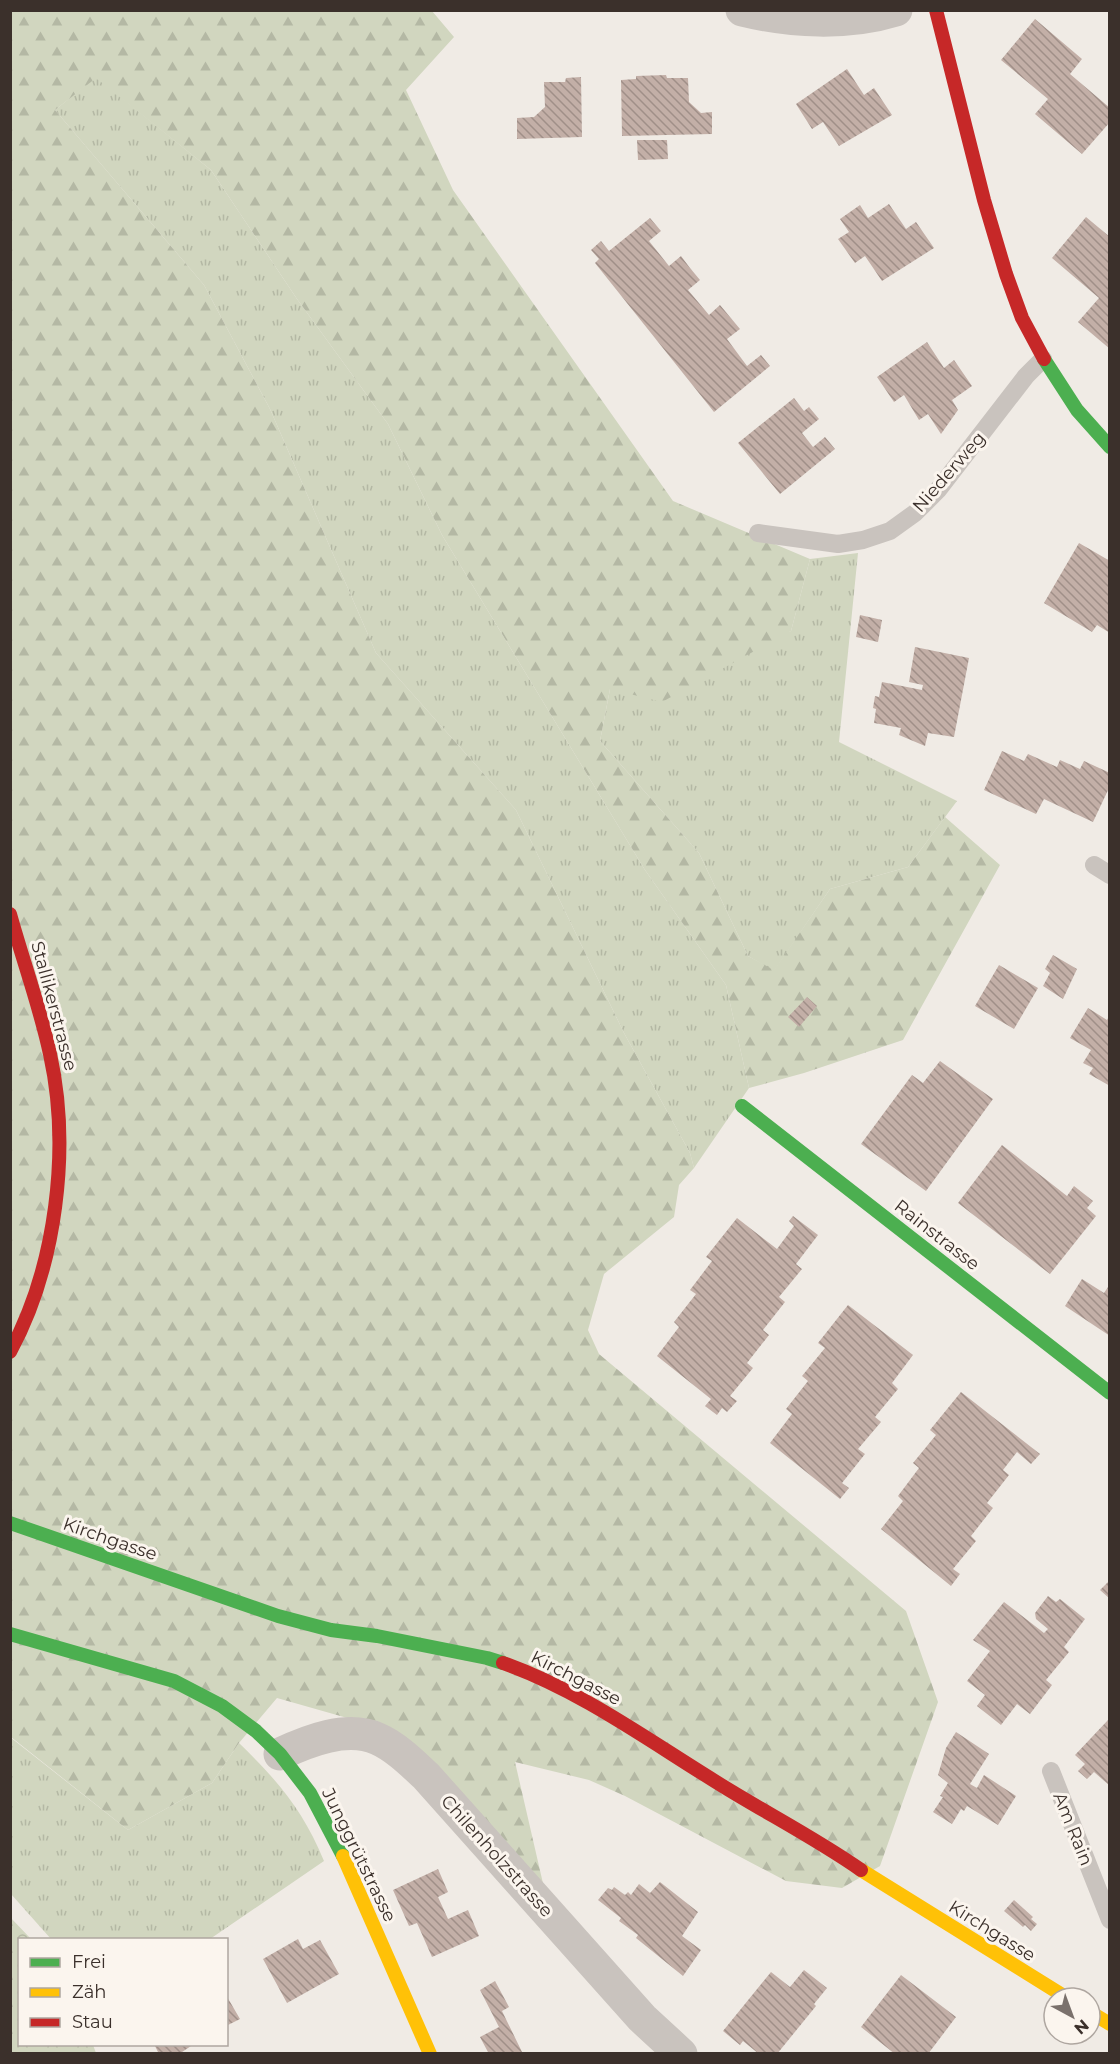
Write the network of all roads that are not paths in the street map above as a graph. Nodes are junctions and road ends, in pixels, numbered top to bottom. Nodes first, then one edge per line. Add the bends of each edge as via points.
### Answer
1 (742, 10) edge
2 (896, 10) edge
3 (936, 10) edge
4 (1043, 359) junction
5 (1110, 447) edge
6 (758, 533) dead end
7 (1094, 865) dead end
8 (1110, 875) edge
9 (10, 914) edge
10 (742, 1106) dead end
11 (10, 1353) edge
12 (1110, 1393) edge
13 (10, 1524) edge
14 (10, 1634) edge
15 (280, 1754) junction
16 (1051, 1771) dead end
17 (1110, 1920) edge
18 (1046, 1986) edge
19 (430, 2054) edge
20 (681, 2054) edge

1 - 2 street via 773,17 831,21
3 - 4 street via 994,234 1019,312
4 - 5 street via 1086,424
4 - 6 lane, Niederweg via 938,490 890,531 838,544
7 - 8 lane
9 - 11 street, Stallikerstrasse via 51,1054 60,1143 50,1240 32,1303
10 - 12 street, Rainstrasse
13 - 18 street, Kirchgasse via 278,1616 331,1630 487,1658 530,1673 574,1694 822,1843 880,1884
14 - 15 street, Junggrütstrasse via 174,1681 222,1706
15 - 19 street, Junggrütstrasse via 323,1815
15 - 20 street, Chilenholzstrasse via 324,1736 360,1735 377,1738 407,1759 642,2018
16 - 17 lane, Am Rain

